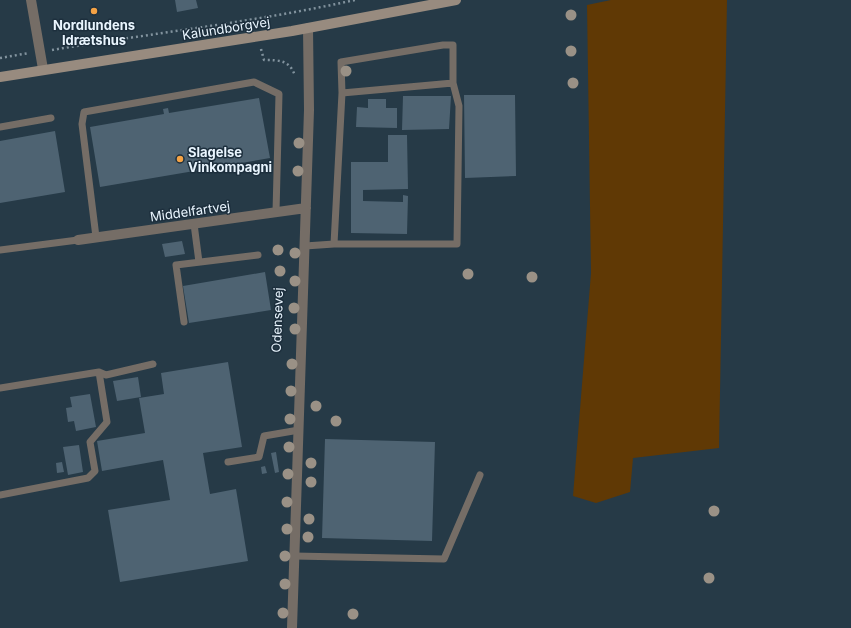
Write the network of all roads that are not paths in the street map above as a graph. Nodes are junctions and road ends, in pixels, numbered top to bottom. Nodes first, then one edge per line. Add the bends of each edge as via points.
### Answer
1 (32, 0) edge
2 (456, 0) edge
3 (308, 28) junction
4 (43, 69) junction
5 (0, 77) edge
6 (453, 83) junction
7 (342, 93) junction
8 (51, 118) dead end
9 (0, 127) edge
10 (306, 208) junction
11 (276, 212) junction
12 (194, 224) junction
13 (96, 237) junction
14 (78, 240) joint
15 (334, 244) junction
16 (305, 246) junction
17 (0, 250) edge
18 (258, 255) dead end
19 (199, 262) junction
20 (184, 322) dead end
21 (153, 364) dead end
22 (99, 372) junction
23 (0, 388) edge
24 (299, 430) junction
25 (228, 462) dead end
26 (480, 475) dead end
27 (0, 495) edge
28 (294, 556) junction
29 (292, 628) edge

1 - 4 street
2 - 3 street, Kalundborgvej
3 - 4 street, Kalundborgvej
3 - 10 street, Odensevej
4 - 5 street, Kalundborgvej
6 - 7 lane
6 - 7 lane via 453,45 443,45 341,62
6 - 15 lane via 459,106 457,244
7 - 15 lane
8 - 9 lane
10 - 11 street, Middelfartvej
10 - 16 street, Odensevej
11 - 12 street, Middelfartvej
11 - 13 lane via 279,94 254,82 84,112 82,124
12 - 13 street, Middelfartvej
12 - 19 lane
13 - 14 street, Middelfartvej
14 - 17 lane
15 - 16 lane
16 - 24 street, Odensevej
18 - 19 lane
19 - 20 lane via 176,265
21 - 22 lane via 106,375
22 - 23 lane
22 - 27 lane via 107,422 90,442 95,471 88,478
24 - 25 lane via 264,436 259,457
24 - 28 street, Odensevej
26 - 28 lane via 444,559
28 - 29 street, Odensevej

